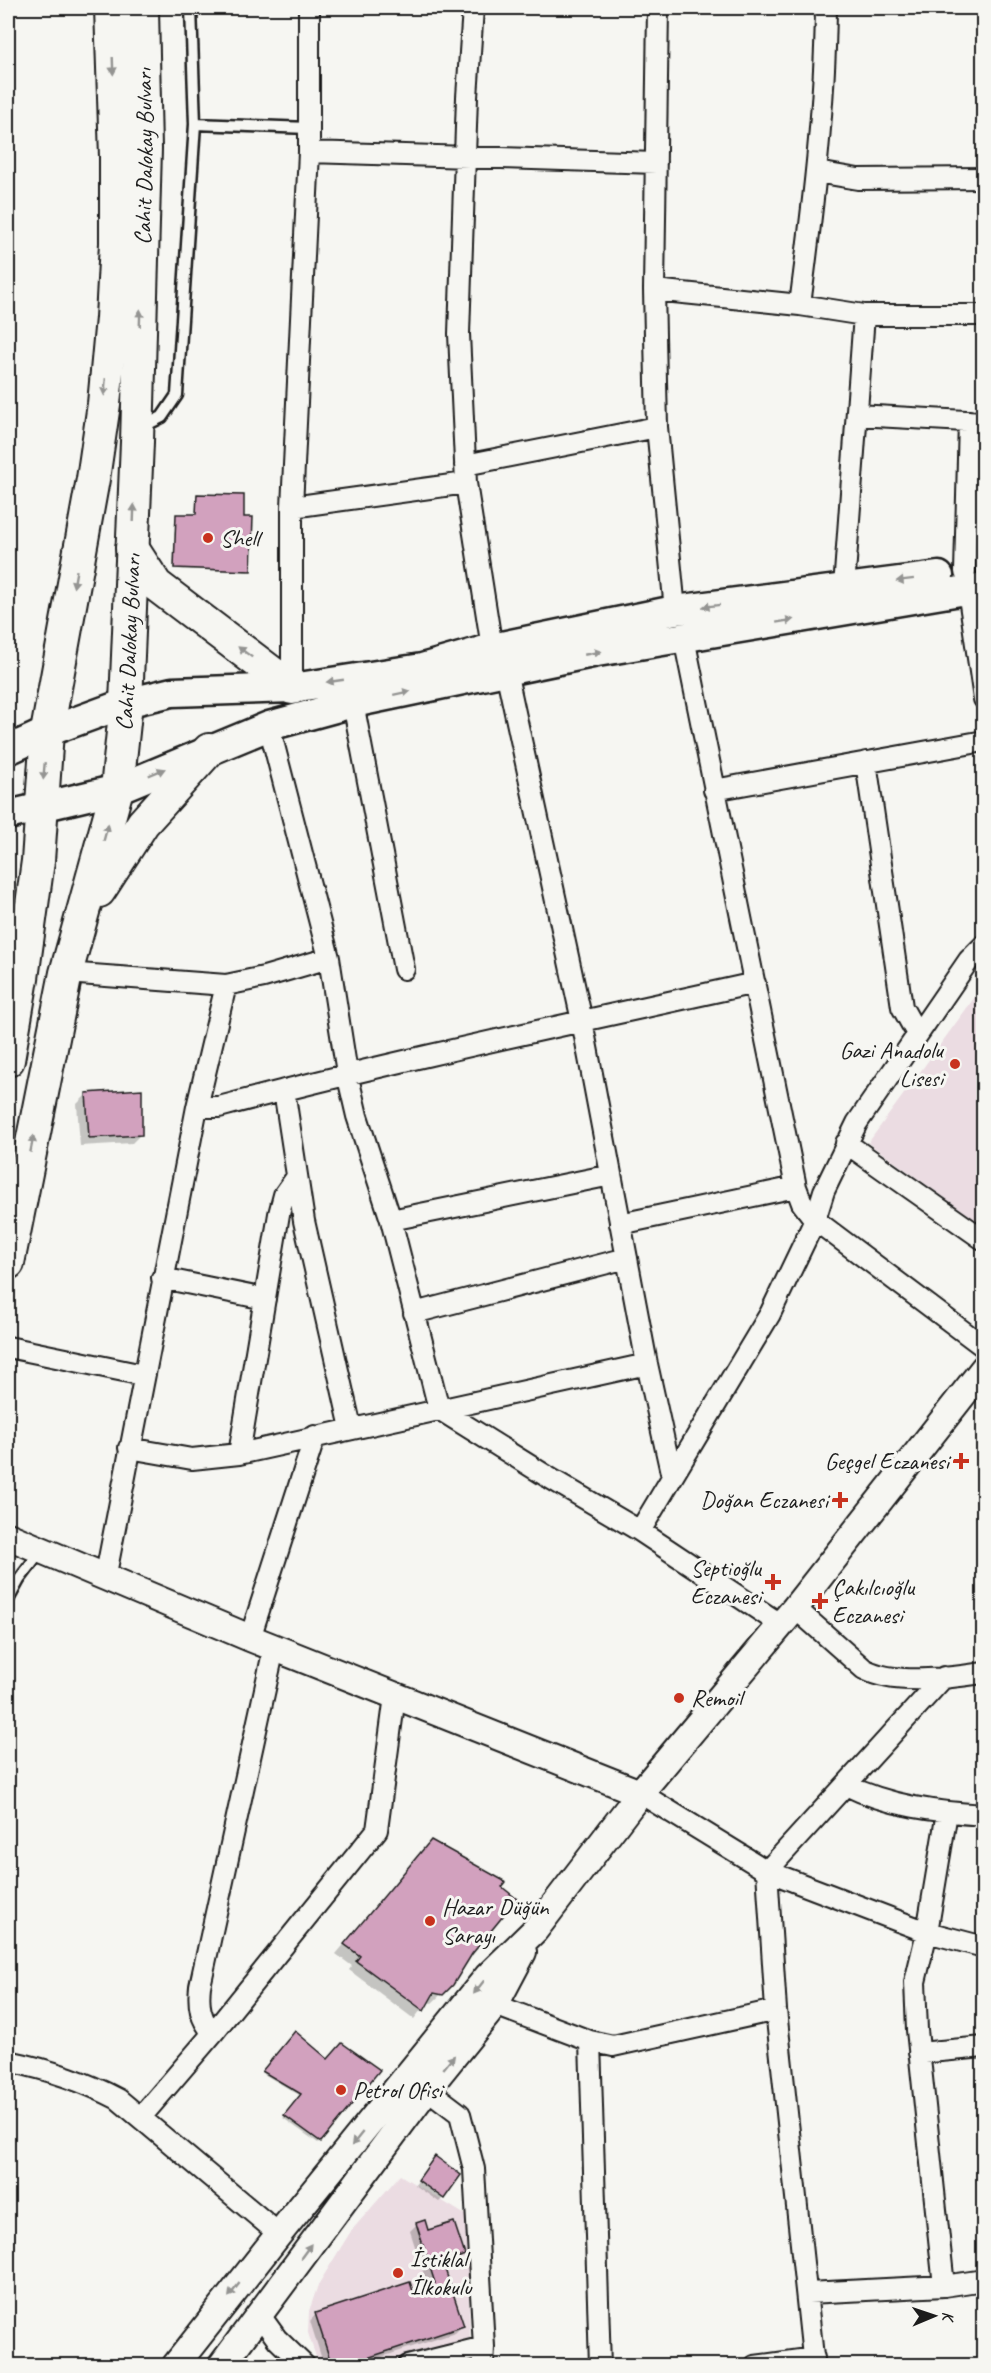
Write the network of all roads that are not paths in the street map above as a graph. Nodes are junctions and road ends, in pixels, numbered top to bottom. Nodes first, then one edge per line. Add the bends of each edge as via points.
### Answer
1 (111, 8) edge
2 (142, 8) edge
3 (190, 8) edge
4 (309, 8) edge
5 (473, 8) edge
6 (658, 8) edge
7 (826, 8) edge
8 (195, 124) junction
9 (309, 128) junction
10 (309, 152) junction
11 (465, 156) junction
12 (656, 163) junction
13 (817, 172) junction
14 (984, 178) edge
15 (654, 290) junction
16 (800, 304) junction
17 (864, 315) junction
18 (984, 315) edge
19 (857, 415) junction
20 (976, 422) edge
21 (137, 428) junction
22 (657, 428) junction
23 (465, 474) junction
24 (292, 507) junction
25 (132, 548) junction
26 (975, 580) edge
27 (844, 588) junction
28 (675, 610) junction
29 (684, 638) junction
30 (499, 660) junction
31 (292, 688) junction
32 (984, 699) edge
33 (126, 703) junction
34 (353, 703) junction
35 (269, 726) junction
36 (47, 732) junction
37 (984, 741) edge
38 (8, 750) edge
39 (209, 750) junction
40 (866, 762) junction
41 (117, 789) junction
42 (714, 790) junction
43 (41, 806) junction
44 (8, 815) edge
45 (84, 914) junction
46 (8, 943) edge
47 (984, 945) edge
48 (329, 958) junction
49 (404, 969) dead end
50 (66, 973) junction
51 (22, 978) junction
52 (755, 983) junction
53 (226, 985) junction
54 (582, 1021) junction
55 (917, 1034) junction
56 (8, 1060) edge
57 (347, 1073) junction
58 (284, 1090) junction
59 (197, 1107) junction
60 (846, 1143) junction
61 (611, 1175) junction
62 (296, 1178) junction
63 (796, 1187) junction
64 (391, 1220) junction
65 (815, 1220) junction
66 (620, 1224) junction
67 (984, 1240) edge
68 (627, 1258) junction
69 (8, 1263) edge
70 (162, 1278) junction
71 (265, 1299) junction
72 (414, 1313) junction
73 (8, 1347) edge
74 (984, 1347) edge
75 (647, 1364) junction
76 (984, 1368) edge
77 (143, 1375) junction
78 (439, 1409) junction
79 (351, 1428) junction
80 (315, 1436) junction
81 (129, 1448) junction
82 (239, 1454) junction
83 (672, 1478) junction
84 (640, 1531) junction
85 (8, 1536) edge
86 (41, 1551) junction
87 (105, 1579) junction
88 (8, 1600) edge
89 (788, 1616) junction
90 (250, 1638) junction
91 (274, 1648) junction
92 (984, 1673) edge
93 (944, 1677) junction
94 (395, 1696) junction
95 (846, 1785) junction
96 (640, 1793) junction
97 (947, 1812) junction
98 (984, 1815) edge
99 (767, 1871) junction
100 (535, 1930) junction
101 (927, 1932) junction
102 (984, 1947) edge
103 (495, 2005) junction
104 (776, 2010) junction
105 (213, 2033) junction
106 (590, 2041) junction
107 (984, 2047) edge
108 (920, 2053) junction
109 (8, 2061) edge
110 (427, 2089) junction
111 (141, 2117) junction
112 (279, 2234) junction
113 (984, 2280) edge
114 (944, 2286) junction
115 (808, 2293) junction
116 (259, 2314) junction
117 (484, 2356) edge
118 (814, 2362) edge
119 (175, 2366) edge
120 (220, 2366) edge
121 (305, 2366) edge
122 (408, 2366) edge
123 (600, 2366) edge
124 (755, 2366) edge

1 -> 36 main road, Cahit Dalokay Bulvarı via 116,157 112,318 93,479
21 -> 2 main road, Cahit Dalokay Bulvarı via 145,149
3 - 8 lane
4 - 9 street
5 - 11 street
6 - 12 street
7 - 13 street
8 - 9 lane
8 - 21 lane via 177,395 162,417
9 - 10 street
10 - 11 street
10 - 24 street
11 - 12 street
11 - 23 street via 459,334
12 - 15 street
13 - 14 street via 858,179
13 - 16 street
15 - 16 street
15 - 22 street
16 - 17 street
17 - 18 street
17 - 19 street
19 - 20 street
19 - 27 street
20 - 26 street
25 -> 21 main road, Cahit Dalokay Bulvarı
22 - 23 street
22 - 28 street
23 - 24 street
23 - 30 street
24 - 31 street
31 -> 25 main road via 156,585
25 - 33 main road, Cahit Dalokay Bulvarı
26 -> 27 main road
29 -> 26 main road
26 - 32 street
27 -> 28 main road
28 - 30 main road
30 -> 29 main road via 597,652
29 - 42 street
30 -> 31 main road
34 -> 30 main road
30 - 54 street
31 - 33 main road via 172,692
33 - 36 main road
33 - 41 main road, Cahit Dalokay Bulvarı
34 - 35 main road
34 - 49 street
35 - 39 main road
35 - 48 street
36 - 38 main road
36 -> 43 main road, Cahit Dalokay Bulvarı
37 - 40 street
41 -> 39 main road
39 - 45 main road via 143,823
40 - 42 street
40 - 55 street via 902,1007
41 - 43 main road
45 -> 41 main road, Cahit Dalokay Bulvarı
42 - 52 street
43 - 44 main road
43 - 51 main road, Cahit Dalokay Bulvarı via 38,861
45 - 50 main road, Cahit Dalokay Bulvarı
46 - 51 main road
47 - 55 street
48 - 53 street
48 - 57 street
50 - 53 street
69 -> 50 main road, Cahit Dalokay Bulvarı
51 - 56 main road, Cahit Dalokay Bulvarı
52 - 54 street
52 - 63 street
53 - 59 street
54 - 57 street
54 - 61 street
55 - 60 street
57 - 58 street
57 - 64 street
58 - 59 street via 219,1107
58 - 62 street
59 - 70 street
60 - 65 street
60 - 67 street
61 - 64 street
61 - 66 street
62 - 71 street via 281,1204
62 - 79 street
63 - 65 street
63 - 66 street
64 - 72 street
65 - 74 street
65 - 83 street via 770,1314
66 - 68 street
68 - 72 street
68 - 75 street
70 - 71 street
70 - 77 street
71 - 82 street
72 - 78 street
73 - 77 street
75 - 78 street
75 - 83 street
76 - 89 street
77 - 81 street
78 - 79 street
78 - 84 street
79 - 80 street
80 - 82 street
80 - 90 street
81 - 82 street via 192,1459
81 - 87 street
83 - 84 street
84 - 89 street
85 - 86 street
86 - 87 street
86 - 88 lane
87 - 90 street
89 - 93 street via 876,1676
89 - 96 street
90 - 91 street
91 - 94 street
91 - 105 street via 200,1986 201,2015
92 - 93 street
93 - 95 street
94 - 96 street
94 - 105 street via 377,1830
95 - 97 street via 892,1802
95 - 99 street
96 - 99 street
96 - 100 street
97 - 98 street
97 - 101 street
99 - 101 street
99 - 104 street
100 - 103 street
100 -> 112 street via 488,1976
101 - 102 street
101 - 108 street via 915,1982
103 - 106 street
110 -> 103 street
104 - 106 street via 613,2046
104 - 115 street
105 - 111 street
106 - 123 street
107 - 108 street
108 - 114 street
109 - 111 street via 87,2083
116 -> 110 street
110 - 117 street via 460,2114 474,2169
111 - 112 street
112 -> 119 street
113 - 114 street
114 - 115 street
115 - 118 street
116 - 120 street
116 - 121 street
117 - 122 street
118 - 124 street

